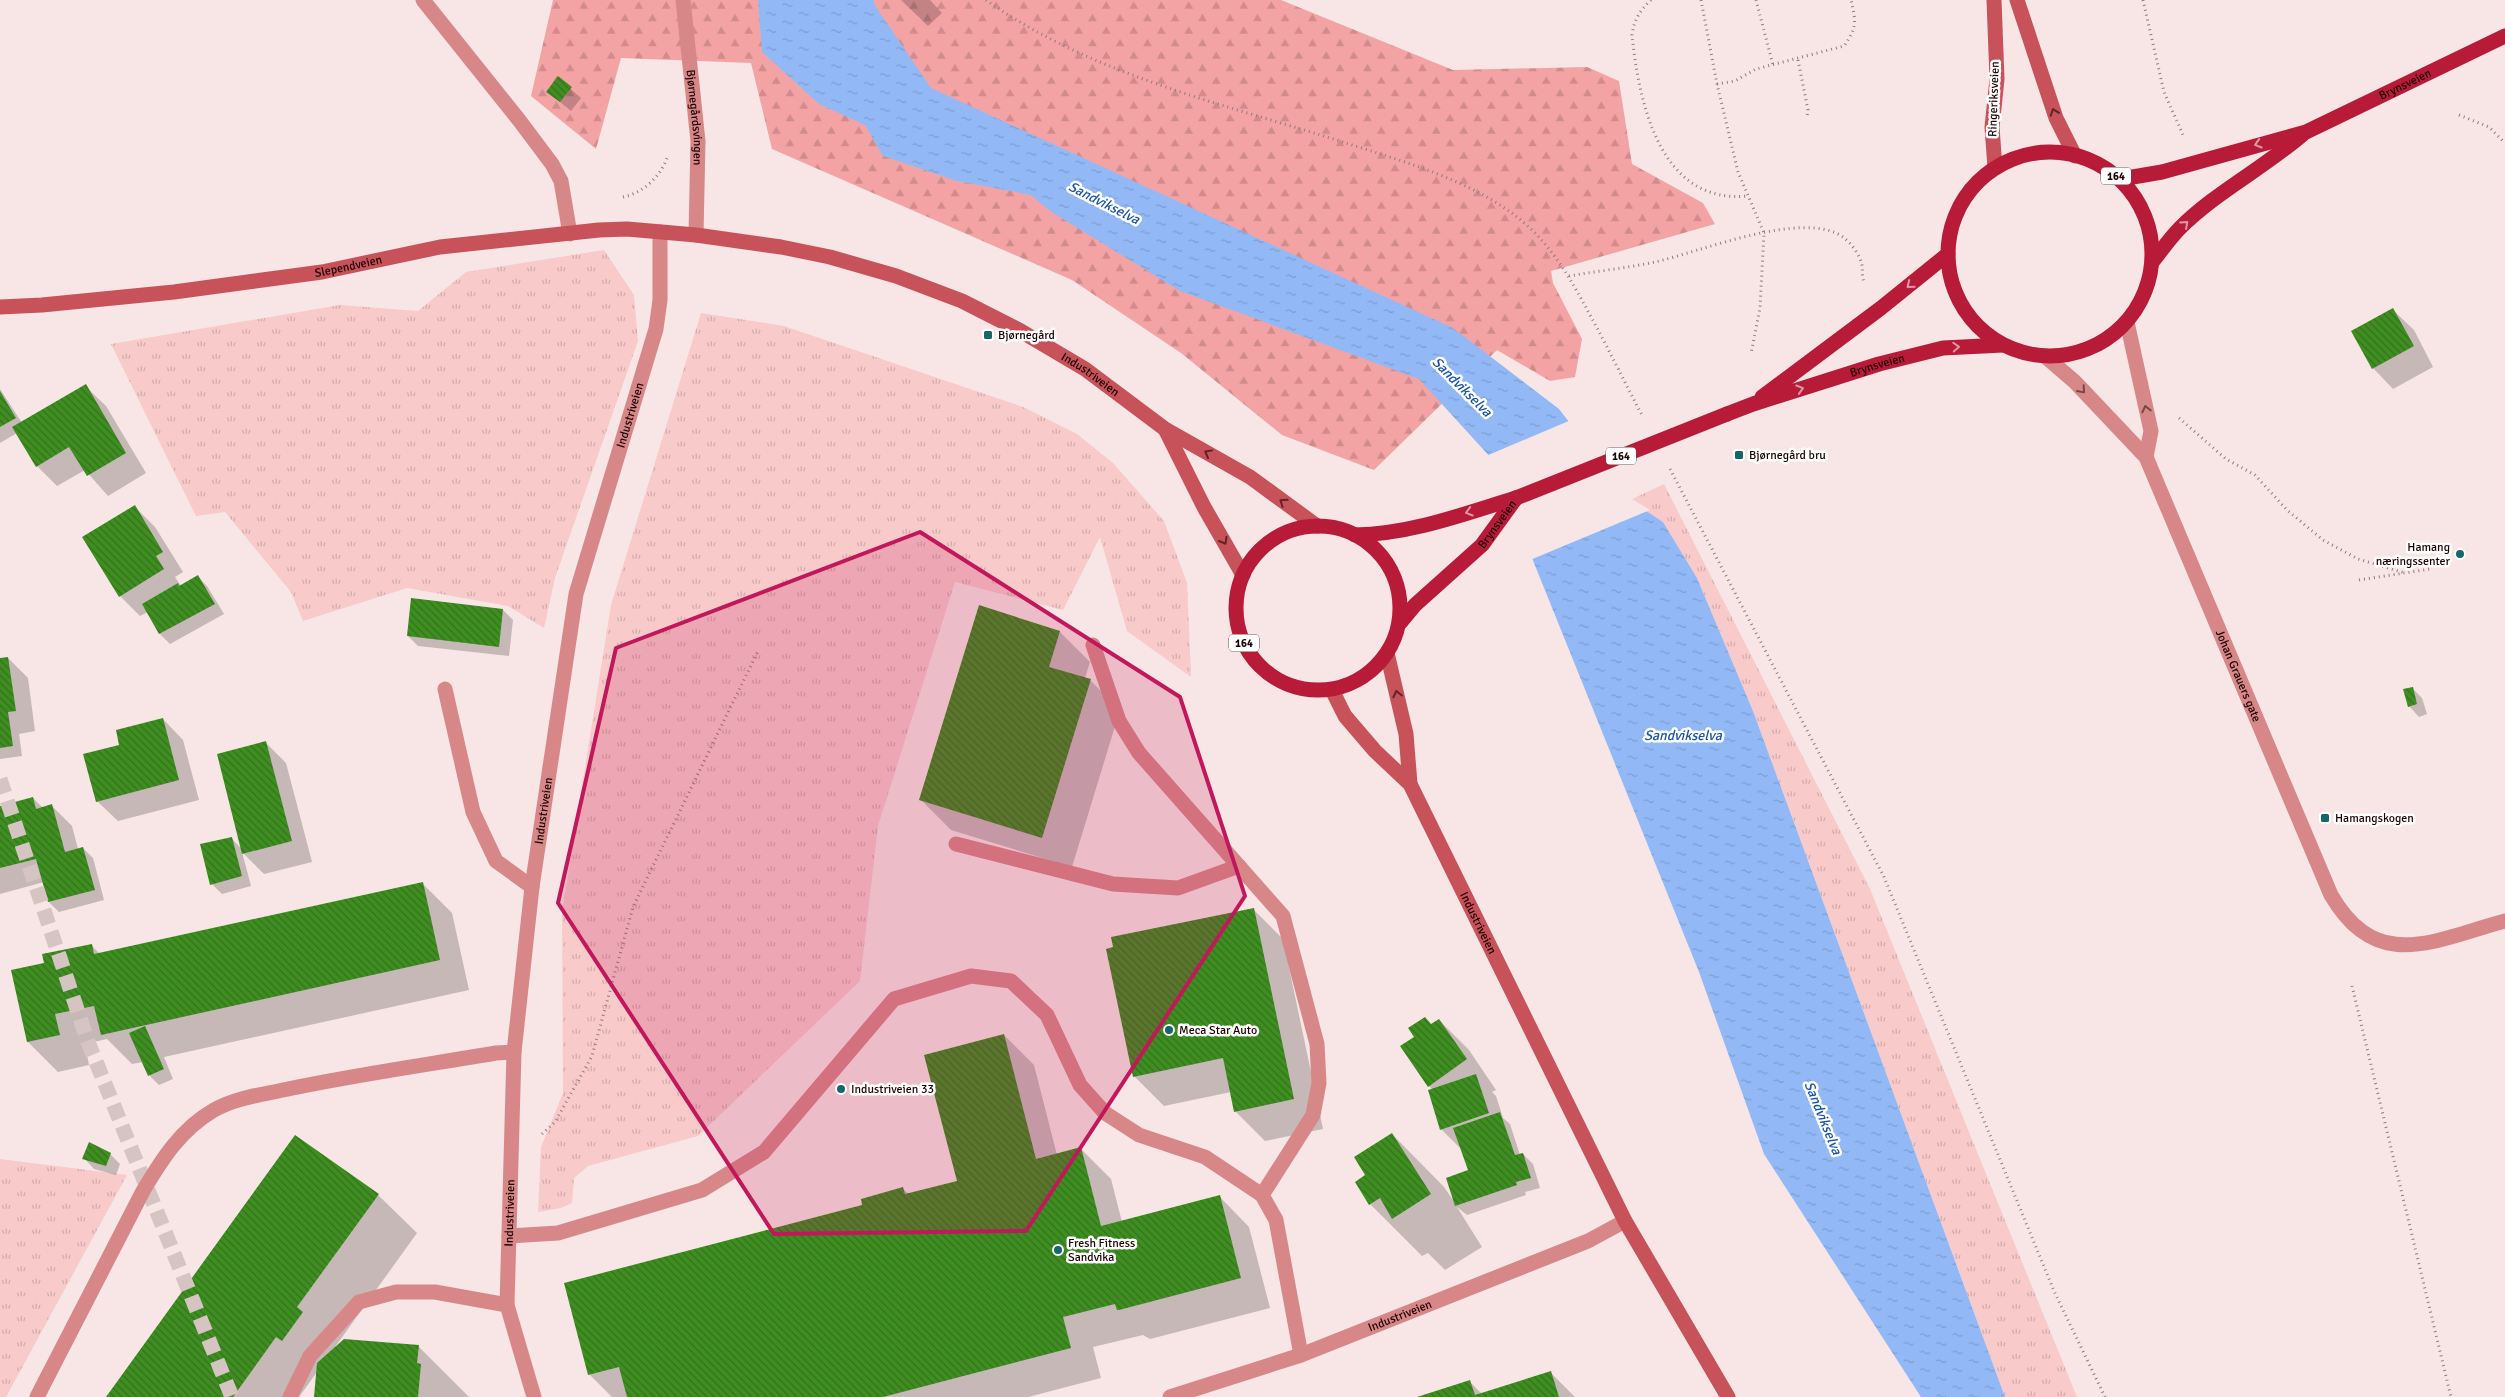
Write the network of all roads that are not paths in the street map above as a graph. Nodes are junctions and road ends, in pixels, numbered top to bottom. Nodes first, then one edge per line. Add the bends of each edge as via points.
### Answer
1 (423, 0) edge
2 (683, 0) edge
3 (1994, 0) edge
4 (2017, 0) edge
5 (2505, 36) edge
6 (2306, 132) junction
7 (2075, 156) junction
8 (1995, 168) junction
9 (2120, 180) junction
10 (660, 232) junction
11 (570, 234) junction
12 (696, 235) junction
13 (1948, 254) junction
14 (2153, 261) junction
15 (0, 307) edge
16 (2127, 322) junction
17 (2003, 345) junction
18 (2046, 357) junction
19 (1753, 404) junction
20 (1165, 429) junction
21 (2146, 457) junction
22 (1516, 498) junction
23 (1317, 526) junction
24 (1356, 534) junction
25 (1243, 575) junction
26 (1400, 623) junction
27 (1093, 644) dead end
28 (1388, 654) junction
29 (445, 689) dead end
30 (1332, 690) junction
31 (1410, 784) junction
32 (956, 844) dead end
33 (1239, 866) junction
34 (532, 887) junction
35 (2505, 921) edge
36 (514, 1052) junction
37 (1262, 1195) junction
38 (1625, 1221) junction
39 (509, 1236) junction
40 (507, 1305) junction
41 (1301, 1355) junction
42 (37, 1397) edge
43 (290, 1397) edge
44 (534, 1397) edge
45 (1170, 1397) edge
46 (1728, 1397) edge

1 - 11 street via 552,164 561,181
2 - 12 street, Bjørnegårdsvingen via 698,141
3 - 8 main road, Ringeriksveien via 1996,79 1992,127
7 -> 4 main road via 2056,118
5 - 6 main road, Brynsveien / 164
6 -> 9 main road, Brynsveien / 164 via 2162,172
14 -> 6 main road, Brynsveien / 164 via 2193,216 2276,158
7 - 8 main road, 164 via 2060,152 2037,153 2015,158
7 - 9 main road, 164 via 2102,166
8 - 13 main road, 164 via 1964,200 1951,231
9 - 14 main road, 164 via 2146,216 2152,238
10 - 11 main road, Slependveien via 626,229
10 - 12 main road, Slependveien
10 - 34 street, Industriveien via 660,300 656,329 576,594
11 - 15 main road, Slependveien via 440,247 322,272 174,292
12 - 20 main road, Industriveien via 830,256 962,301 1085,369
13 - 17 main road, 164 via 1950,276 1969,317
13 -> 19 main road, Brynsveien / 164
14 - 16 main road, 164 via 2149,283
16 - 18 main road, 164 via 2110,338 2091,349
21 -> 16 street via 2151,431
17 - 18 main road, 164
19 -> 17 main road, Brynsveien / 164 via 1879,364 1943,348
18 -> 21 street, Johan Grauers gate via 2075,382
19 - 22 main road, Brynsveien / 164, bridge
23 -> 20 main road, Industriveien via 1250,477
20 -> 25 main road, Industriveien
21 - 35 street, Johan Grauers gate via 2331,895 2347,920 2361,932 2384,943 2400,945 2428,942
22 -> 24 main road, Brynsveien / 164 via 1408,529 1383,534
22 - 26 main road, Brynsveien / 164 via 1482,545 1415,605
23 - 24 main road, 164
23 - 25 main road, 164 via 1293,530 1272,540 1254,556
24 - 26 main road, 164 via 1372,545 1393,573 1399,590
25 - 30 main road, 164 via 1237,596 1236,619 1242,640 1253,659 1269,675 1288,685 1310,691
26 - 28 main road, 164
27 - 33 street via 1119,721 1139,753
28 - 30 main road, 164 via 1364,677
31 -> 28 main road, Industriveien via 1406,734
29 - 34 street via 473,812 496,861
30 - 31 main road, Industriveien via 1345,716
31 - 38 main road, Industriveien
32 - 33 street via 1113,884 1178,888
33 - 37 street via 1283,916 1318,1044 1319,1083 1313,1115
34 - 36 street, Industriveien
36 - 39 street, Industriveien
36 - 42 street via 322,1082 231,1102 188,1128 160,1162 143,1191
37 - 39 street via 1205,1157 1139,1135 1105,1113 1080,1085 1047,1016 1011,981 971,976 894,999 764,1152 702,1190 558,1232
37 - 41 street via 1276,1220
38 - 41 street, Industriveien via 1588,1241
38 - 46 main road, Industriveien
39 - 40 street, Industriveien
40 - 43 street via 435,1292 396,1292 358,1302 310,1356
40 - 44 street, Industriveien
41 - 45 street, Industriveien

